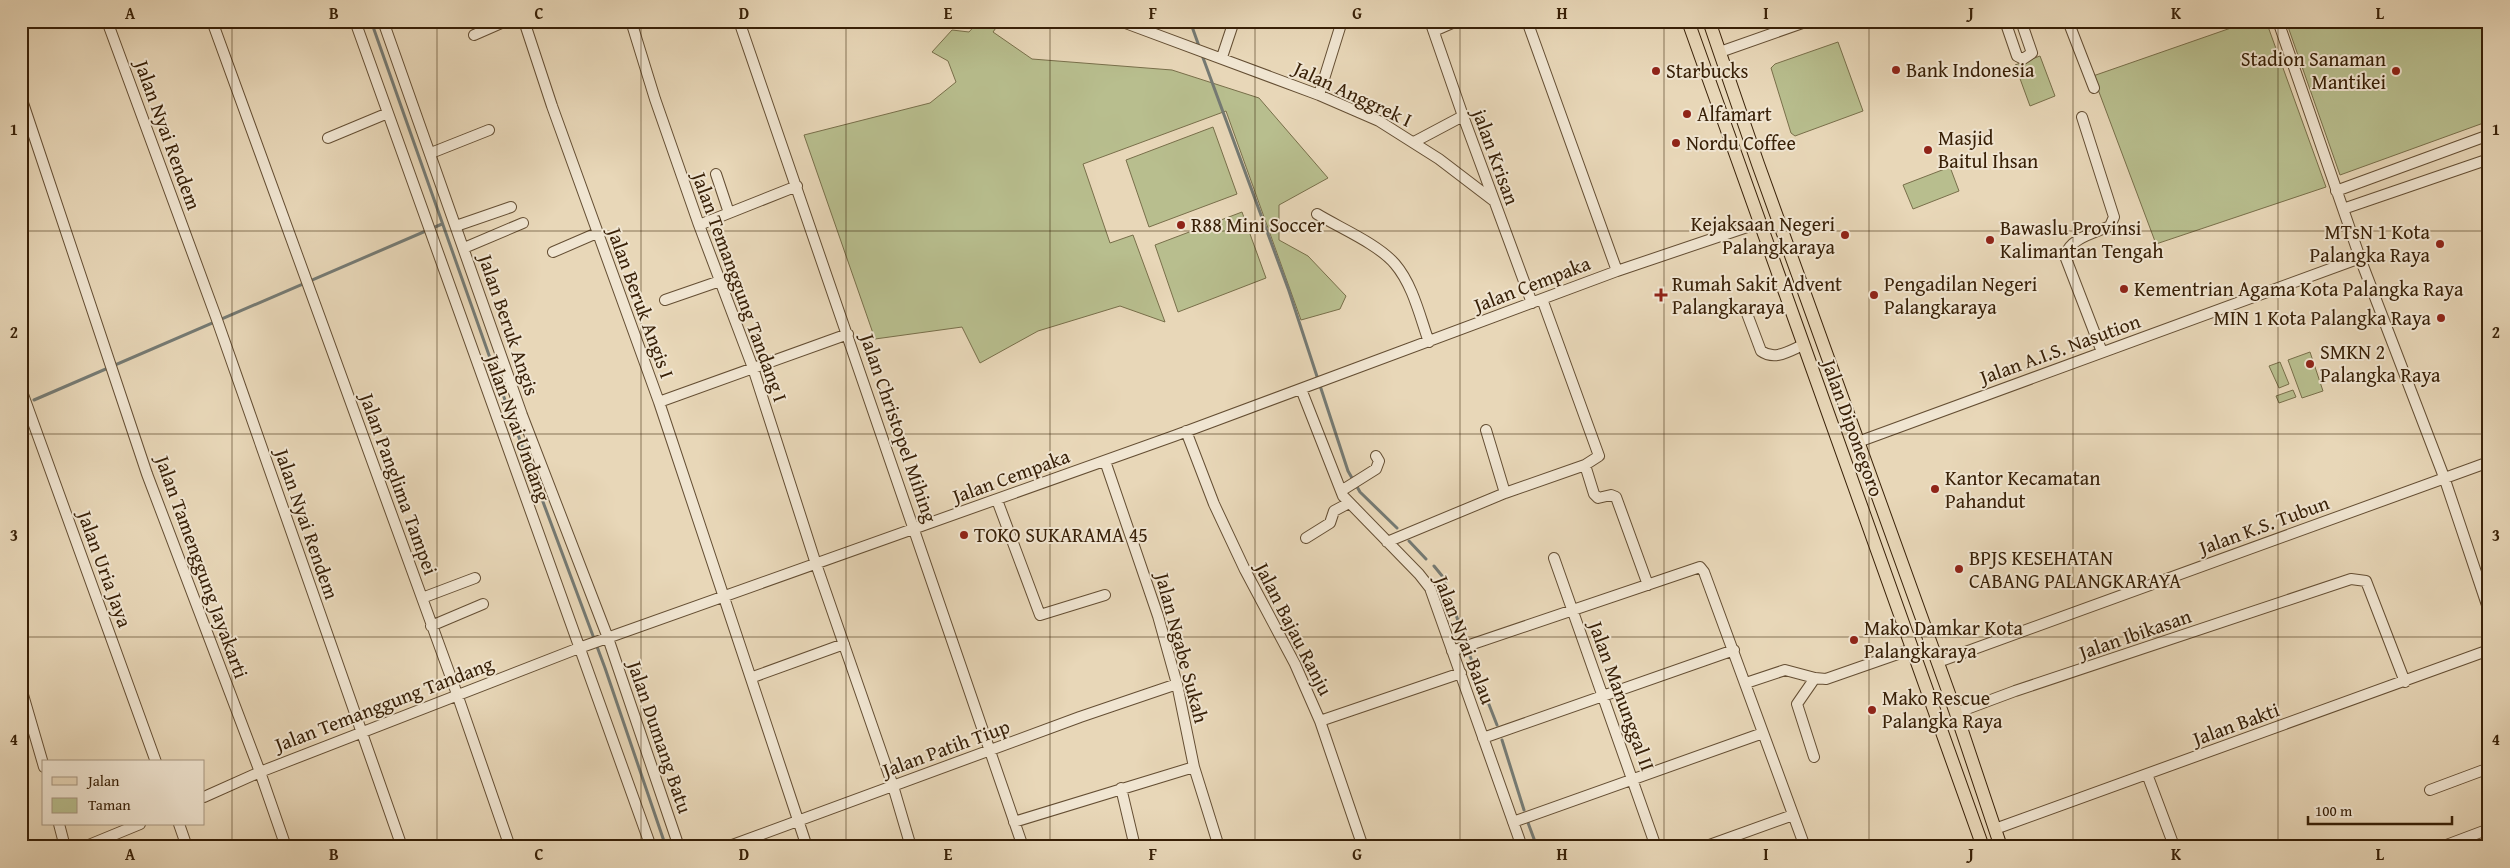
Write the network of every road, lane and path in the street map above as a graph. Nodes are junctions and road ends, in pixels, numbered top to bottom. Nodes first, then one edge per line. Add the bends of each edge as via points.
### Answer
1 (107, 21) edge
2 (212, 21) edge
3 (355, 21) edge
4 (383, 21) edge
5 (506, 21) edge
6 (524, 21) edge
7 (631, 21) edge
8 (739, 21) edge
9 (1120, 21) edge
10 (1234, 21) edge
11 (1342, 21) edge
12 (1458, 21) edge
13 (1527, 21) edge
14 (1688, 21) edge
15 (1709, 21) edge
16 (1808, 21) edge
17 (2005, 21) edge
18 (2021, 21) edge
19 (2068, 21) edge
20 (2278, 21) edge
21 (1432, 26) edge
22 (474, 35) dead end
23 (1720, 52) junction
24 (1222, 57) junction
25 (2094, 88) dead end
26 (1319, 95) junction
27 (21, 97) edge
28 (388, 113) junction
29 (1463, 116) junction
30 (2082, 117) dead end
31 (489, 130) dead end
32 (2489, 136) edge
33 (328, 138) dead end
34 (1414, 142) junction
35 (431, 153) junction
36 (2489, 159) edge
37 (716, 174) dead end
38 (797, 186) junction
39 (2336, 191) junction
40 (1494, 201) junction
41 (511, 207) dead end
42 (2343, 209) junction
43 (729, 213) junction
44 (1317, 214) dead end
45 (1777, 215) junction
46 (523, 223) dead end
47 (1759, 223) junction
48 (699, 225) junction
49 (456, 226) junction
50 (597, 232) junction
51 (464, 248) junction
52 (553, 252) dead end
53 (2360, 258) junction
54 (1617, 271) junction
55 (720, 281) junction
56 (665, 300) dead end
57 (1537, 301) junction
58 (1808, 305) junction
59 (1746, 311) dead end
60 (1791, 312) junction
61 (848, 334) junction
62 (1429, 342) junction
63 (1803, 346) junction
64 (2102, 352) junction
65 (753, 368) junction
66 (1310, 385) junction
67 (21, 388) edge
68 (659, 402) junction
69 (1486, 430) dead end
70 (1186, 431) junction
71 (1858, 442) junction
72 (1376, 456) dead end
73 (1105, 460) junction
74 (2489, 462) edge
75 (1585, 465) junction
76 (2444, 477) junction
77 (1347, 488) junction
78 (1505, 493) junction
79 (997, 500) junction
80 (1349, 503) junction
81 (915, 529) junction
82 (1306, 538) dead end
83 (1393, 539) junction
84 (1899, 553) junction
85 (1554, 558) dead end
86 (1881, 559) junction
87 (816, 564) junction
88 (474, 578) dead end
89 (1648, 585) junction
90 (1105, 595) dead end
91 (723, 597) junction
92 (422, 598) junction
93 (483, 604) dead end
94 (1572, 611) junction
95 (2489, 611) edge
96 (431, 626) junction
97 (606, 638) junction
98 (844, 644) junction
99 (581, 647) junction
100 (1459, 649) junction
101 (1912, 649) junction
102 (1734, 650) junction
103 (2489, 650) edge
104 (1938, 662) junction
105 (1461, 674) junction
106 (752, 678) junction
107 (1815, 678) junction
108 (2405, 682) junction
109 (1746, 683) junction
110 (1177, 684) junction
111 (21, 688) edge
112 (457, 694) junction
113 (1602, 696) junction
114 (1956, 713) junction
115 (1320, 721) junction
116 (1763, 733) junction
117 (361, 734) junction
118 (1490, 735) junction
119 (991, 752) junction
120 (1814, 757) dead end
121 (42, 760) edge
122 (155, 760) edge
123 (1194, 767) junction
124 (2489, 768) edge
125 (260, 772) junction
126 (2148, 774) junction
127 (1633, 778) junction
128 (893, 786) junction
129 (1121, 788) junction
130 (2430, 790) dead end
131 (205, 797) edge
132 (1793, 815) junction
133 (1518, 820) junction
134 (799, 821) junction
135 (1014, 822) junction
136 (60, 826) edge
137 (135, 826) edge
138 (180, 826) edge
139 (1995, 829) junction
140 (2489, 830) edge
141 (2174, 846) edge
142 (65, 847) edge
143 (84, 847) edge
144 (187, 847) edge
145 (286, 847) edge
146 (402, 847) edge
147 (510, 847) edge
148 (651, 847) edge
149 (679, 847) edge
150 (727, 847) edge
151 (807, 847) edge
152 (911, 847) edge
153 (1023, 847) edge
154 (1135, 847) edge
155 (1219, 847) edge
156 (1364, 847) edge
157 (1522, 847) edge
158 (1656, 847) edge
159 (1704, 847) edge
160 (1805, 847) edge
161 (1982, 847) edge
162 (2001, 847) edge
163 (2441, 847) edge

1 - 117 street, Jalan Nyai Rendem via 218,321
2 - 92 street, Jalan Panglima Tampei
3 - 28 street, Jalan Nyai Undang
4 - 35 street, Jalan Beruk Angis
5 - 22 street
6 - 50 street, Jalan Beruk Angis I
7 - 48 street, Jalan Temanggung Tandang I
8 - 38 street, Jalan Christopel Mihing
9 - 24 street, Jalan Anggrek I
10 - 24 street
11 - 26 street
12 - 21 street
13 - 54 street
14 - 47 main road, Jalan Diponegoro
15 - 23 main road, Jalan Diponegoro
16 - 23 street
17 - 18 street via 2018,56 2023,59 2032,53
19 - 25 street
20 - 39 street
21 - 29 street, jalan Krisan
23 - 45 main road, Jalan Diponegoro
24 - 26 street, Jalan Anggrek I
26 - 34 street, Jalan Anggrek I via 1379,121
27 - 125 street, Jalan Tamenggung Jayakarti via 147,474
28 - 33 street
28 - 99 street, Jalan Nyai Undang
29 - 34 street
29 - 40 street, jalan Krisan
30 - 64 street via 2114,217 2110,226 2074,241 2065,256
31 - 35 street
32 - 39 street
34 - 40 street, Jalan Anggrek I
35 - 49 street, Jalan Beruk Angis
36 - 42 street
37 - 43 street
38 - 43 street
38 - 61 street, Jalan Christopel Mihing
39 - 42 street
40 - 57 street, jalan Krisan
41 - 49 street
42 - 53 street
43 - 48 street
44 - 62 street via 1382,252 1395,264 1416,304
45 - 47 main road
45 - 58 main road, Jalan Diponegoro
46 - 51 street
47 - 54 street, Jalan Cempaka
47 - 60 main road, Jalan Diponegoro
48 - 55 street, Jalan Temanggung Tandang I
49 - 51 street, Jalan Beruk Angis
50 - 52 street
50 - 68 street, Jalan Beruk Angis I
51 - 97 street, Jalan Beruk Angis via 522,415
53 - 64 street, Jalan A.I.S. Nasution
53 - 76 street
54 - 57 street, Jalan Cempaka
55 - 56 street
55 - 65 street, Jalan Temanggung Tandang I
57 - 62 street, Jalan Cempaka
57 - 75 street, jalan Krisan via 1600,456
58 - 60 main road
58 - 71 main road, Jalan Diponegoro
59 - 63 street via 1761,350 1766,354 1777,356
60 - 63 main road, Jalan Diponegoro
61 - 65 street
61 - 81 street, Jalan Christopel Mihing
62 - 66 street, Jalan Cempaka
63 - 86 main road, Jalan Diponegoro
64 - 71 street, Jalan A.I.S. Nasution
65 - 68 street
65 - 87 street, Jalan Temanggung Tandang I
66 - 70 street, Jalan Cempaka
66 - 77 street, Jalan Nyai Balau
67 - 122 street, Jalan Uria Jaya
68 - 91 street, Jalan Beruk Angis I
69 - 78 street
70 - 73 street, Jalan Cempaka
70 - 115 street, Jalan Bajau Ranju via 1214,504 1295,664
71 - 84 main road, Jalan Diponegoro
72 - 77 street via 1379,461 1376,469
73 - 79 street, Jalan Cempaka
73 - 110 street, Jalan Ngabe Sukah via 1158,616
74 - 76 street, Jalan K.S. Tubun
75 - 78 street
75 - 89 street via 1594,494 1598,498 1616,497
76 - 95 street
76 - 104 street, Jalan K.S. Tubun
77 - 80 street, Jalan Nyai Balau
78 - 83 street
79 - 81 street, Jalan Cempaka
79 - 90 street via 1040,615
80 - 82 street via 1334,511 1330,523
80 - 83 street, Jalan Nyai Balau
81 - 87 street, Jalan Cempaka
81 - 119 street, Jalan Christopel Mihing
83 - 100 street, Jalan Nyai Balau via 1426,581
84 - 86 main road
84 - 104 main road, Jalan Diponegoro
85 - 94 street, Jalan Manunggal II
86 - 101 main road, Jalan Diponegoro
87 - 91 street, Jalan Cempaka
87 - 98 street, Jalan Temanggung Tandang I
88 - 92 street
89 - 94 street
89 - 102 street via 1700,567
91 - 97 street, Jalan Cempaka
91 - 106 street, Jalan Beruk Angis I
92 - 96 street, Jalan Panglima Tampei
93 - 96 street
94 - 100 street
94 - 113 street, Jalan Manunggal II
96 - 112 street, Jalan Panglima Tampei
97 - 99 street, Jalan Temanggung Tandang
97 - 149 street, Jalan Dumang Batu
98 - 106 street
98 - 128 street, Jalan Temanggung Tandang I
99 - 112 street, Jalan Temanggung Tandang
99 - 148 street, Jalan Nyai Undang
100 - 105 street, Jalan Nyai Balau
101 - 107 street via 1826,679
101 - 161 main road, Jalan Diponegoro
102 - 109 street
102 - 113 street
103 - 108 street, Jalan Bakti
104 - 114 main road, Jalan Diponegoro
105 - 115 street
105 - 118 street, Jalan Nyai Balau
106 - 134 street, Jalan Beruk Angis I
107 - 109 street via 1784,670
107 - 120 street via 1797,704
108 - 114 street, Jalan Ibikasan via 2366,581 2351,579
108 - 126 street, Jalan Bakti
109 - 116 street
110 - 119 street, Jalan Patih Tiup
110 - 123 street, Jalan Ngabe Sukah
111 - 121 street
112 - 117 street, Jalan Temanggung Tandang
112 - 147 street, Jalan Panglima Tampei
113 - 118 street
113 - 127 street, Jalan Manunggal II
114 - 139 main road, Jalan Diponegoro
115 - 156 street, Jalan Bajau Ranju
116 - 127 street
116 - 132 street
117 - 125 street, Jalan Temanggung Tandang
117 - 146 street, Jalan Nyai Rendem
118 - 133 street, Jalan Nyai Balau
119 - 128 street, Jalan Patih Tiup
119 - 135 street, Jalan Christopel Mihing
123 - 129 street
123 - 155 street, Jalan Ngabe Sukah
124 - 130 street
125 - 131 street, Jalan Temanggung Tandang
125 - 145 street, Jalan Tamenggung Jayakarti
126 - 139 street, Jalan Bakti
126 - 141 street
127 - 133 street
127 - 158 street, Jalan Manunggal II
128 - 134 street, Jalan Patih Tiup
128 - 152 street, Jalan Temanggung Tandang I
129 - 135 street
129 - 154 street
132 - 159 street
132 - 160 street
133 - 157 street, Jalan Nyai Balau
134 - 150 street, Jalan Patih Tiup
134 - 151 street, Jalan Beruk Angis I
135 - 153 street, Jalan Christopel Mihing
136 - 142 street
137 - 143 street
138 - 144 street
139 - 162 main road, Jalan Diponegoro
140 - 163 street

